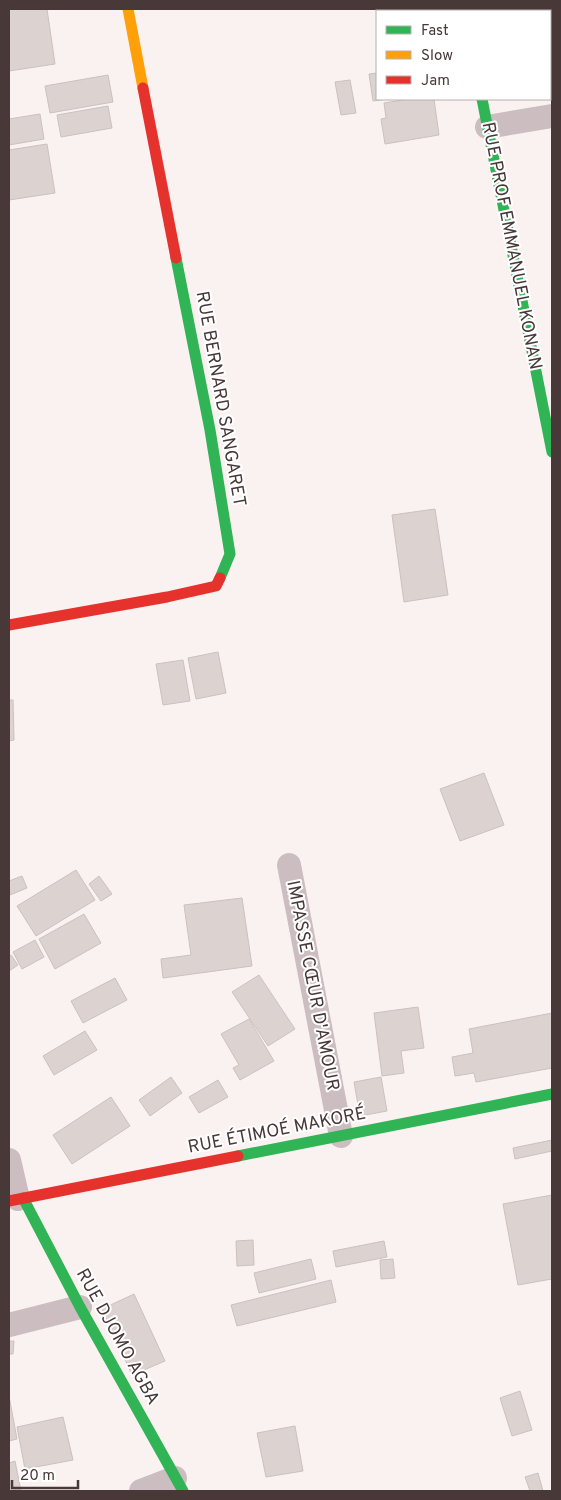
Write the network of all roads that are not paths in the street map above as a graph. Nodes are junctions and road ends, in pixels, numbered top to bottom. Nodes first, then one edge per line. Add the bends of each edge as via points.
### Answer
1 (128, 9) edge
2 (482, 100) edge
3 (552, 116) edge
4 (487, 127) junction
5 (544, 374) edge
6 (552, 452) edge
7 (9, 625) edge
8 (289, 865) dead end
9 (552, 1094) edge
10 (341, 1136) junction
11 (9, 1160) edge
12 (17, 1199) edge
13 (80, 1308) junction
14 (9, 1325) edge
15 (179, 1485) edge
16 (141, 1491) edge

1 - 7 street, RUE BERNARD SANGARET via 210,430 230,554 216,586
2 - 4 street, RUE PROF EMMANUEL KONAN
3 - 4 street
4 - 5 street, RUE PROF EMMANUEL KONAN
5 - 6 street, RUE PROF EMMANUEL KONAN
8 - 10 street, IMPASSE CŒUR D'AMOUR
9 - 10 street, RUE ÉTIMOÉ MAKORÉ
10 - 12 street, RUE ÉTIMOÉ MAKORÉ
11 - 12 street
12 - 13 street, RUE DJOMO AGBA
13 - 14 street
13 - 15 street, RUE DJOMO AGBA
15 - 16 street

